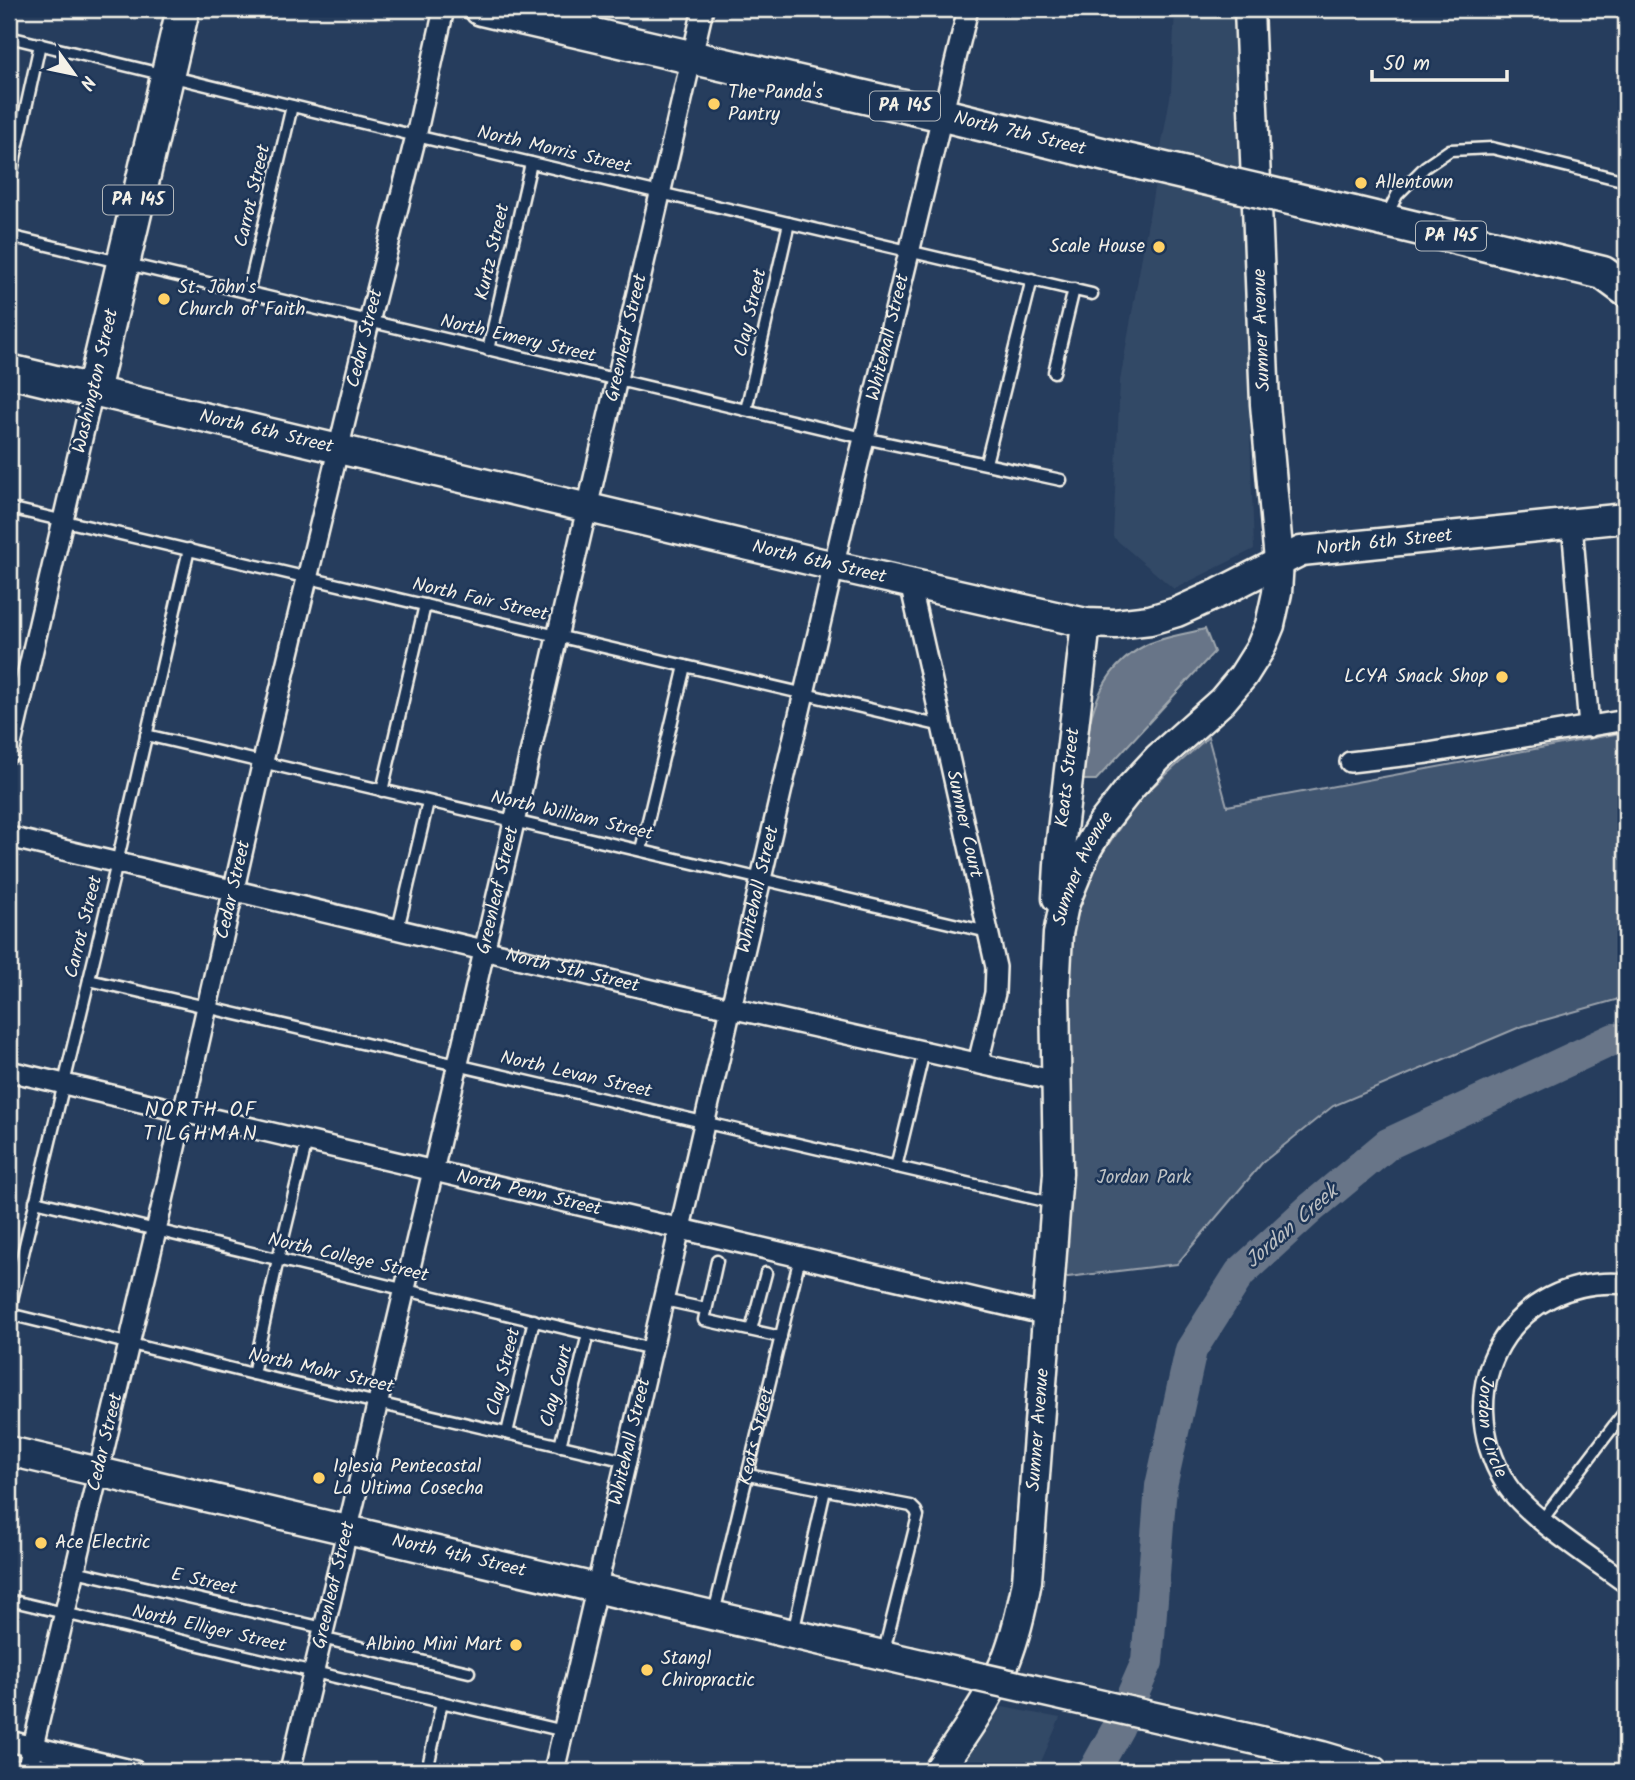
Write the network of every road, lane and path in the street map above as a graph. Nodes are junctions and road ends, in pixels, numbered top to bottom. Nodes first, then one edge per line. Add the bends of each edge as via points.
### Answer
1 (183, 9) edge
2 (444, 9) edge
3 (481, 9) edge
4 (703, 9) edge
5 (968, 9) edge
6 (1249, 9) edge
7 (9, 37) edge
8 (40, 44) junction
9 (691, 56) junction
10 (167, 75) junction
11 (289, 103) junction
12 (943, 115) junction
13 (416, 136) junction
14 (531, 163) junction
15 (1626, 181) edge
16 (9, 185) edge
17 (659, 192) junction
18 (1384, 221) junction
19 (789, 223) junction
20 (9, 236) edge
21 (910, 251) junction
22 (123, 264) junction
23 (1619, 277) edge
24 (1032, 279) junction
25 (1073, 289) junction
26 (248, 293) junction
27 (1092, 294) dead end
28 (369, 322) junction
29 (488, 350) junction
30 (9, 370) edge
31 (1054, 372) dead end
32 (615, 380) junction
33 (93, 391) junction
34 (746, 410) junction
35 (864, 438) junction
36 (338, 450) junction
37 (986, 463) junction
38 (1061, 480) dead end
39 (9, 508) edge
40 (586, 508) junction
41 (1626, 518) edge
42 (63, 520) junction
43 (1572, 524) junction
44 (189, 549) junction
45 (1279, 561) junction
46 (834, 566) junction
47 (307, 578) junction
48 (909, 583) junction
49 (425, 605) junction
50 (1086, 623) junction
51 (556, 636) junction
52 (685, 666) junction
53 (805, 693) junction
54 (1626, 720) edge
55 (942, 726) junction
56 (1589, 727) junction
57 (146, 735) junction
58 (9, 753) edge
59 (262, 761) junction
60 (1350, 762) dead end
61 (382, 791) junction
62 (428, 802) junction
63 (513, 820) junction
64 (9, 837) edge
65 (641, 850) junction
66 (117, 863) junction
67 (762, 879) junction
68 (234, 890) junction
69 (398, 929) junction
70 (989, 932) junction
71 (1058, 934) junction
72 (484, 949) junction
73 (89, 980) junction
74 (207, 1007) junction
75 (732, 1008) junction
76 (924, 1051) junction
77 (978, 1063) junction
78 (457, 1066) junction
79 (9, 1071) edge
80 (1056, 1081) junction
81 (63, 1084) junction
82 (183, 1112) junction
83 (705, 1122) junction
84 (307, 1141) junction
85 (896, 1167) junction
86 (433, 1171) junction
87 (35, 1201) junction
88 (1055, 1204) junction
89 (680, 1229) junction
90 (156, 1231) junction
91 (800, 1257) junction
92 (278, 1259) junction
93 (718, 1261) dead end
94 (766, 1273) dead end
95 (1626, 1284) edge
96 (404, 1289) junction
97 (664, 1300) junction
98 (706, 1309) junction
99 (9, 1313) edge
100 (1047, 1315) junction
101 (534, 1320) junction
102 (751, 1330) junction
103 (588, 1334) junction
104 (781, 1337) junction
105 (130, 1342) junction
106 (652, 1349) junction
107 (253, 1374) junction
108 (378, 1402) junction
109 (1625, 1415) edge
110 (507, 1433) junction
111 (561, 1446) junction
112 (9, 1451) edge
113 (626, 1461) junction
114 (99, 1472) junction
115 (747, 1475) junction
116 (825, 1490) junction
117 (1542, 1521) junction
118 (346, 1530) junction
119 (75, 1570) junction
120 (1626, 1583) edge
121 (597, 1590) junction
122 (9, 1600) edge
123 (65, 1614) junction
124 (713, 1616) junction
125 (323, 1633) junction
126 (793, 1634) junction
127 (895, 1658) junction
128 (313, 1672) junction
129 (469, 1672) dead end
130 (442, 1702) junction
131 (564, 1731) junction
132 (9, 1741) edge
133 (33, 1747) junction
134 (27, 1771) edge
135 (135, 1771) edge
136 (290, 1771) edge
137 (427, 1771) edge
138 (555, 1771) edge
139 (938, 1771) edge
140 (1373, 1771) edge

1 - 10 main road, Washington Street / PA 145
2 - 13 street, Cedar Street
3 - 9 main road, North 7th Street / PA 145
4 - 9 street, Greenleaf Street
5 - 12 street, Whitehall Street
6 - 45 street, Sumner Avenue via 1265,404
7 - 8 lane, North Morris Street
8 - 10 lane, North Morris Street
8 - 16 lane
9 - 12 main road, North 7th Street / PA 145
9 - 17 street, Greenleaf Street
10 - 11 lane, North Morris Street
10 - 22 main road, Washington Street / PA 145
11 - 13 lane, North Morris Street
11 - 26 lane, Carrot Street
12 - 18 main road, North 7th Street / PA 145, bridge
12 - 21 street, Whitehall Street
13 - 14 lane, North Morris Street
13 - 28 street, Cedar Street
14 - 17 lane, North Morris Street
14 - 29 lane, Kurtz Street
15 - 18 lane via 1492,148 1450,150 1397,195
17 - 19 lane, North Morris Street
17 - 32 street, Greenleaf Street
18 - 23 main road, PA 145
19 - 21 lane, North Morris Street
19 - 34 lane, Clay Street
20 - 22 lane, North Emery Street
21 - 24 lane, North Morris Street
21 - 35 street, Whitehall Street
22 - 26 lane, North Emery Street
22 - 33 main road, Washington Street / PA 145
24 - 25 lane, North Morris Street
24 - 37 lane
25 - 27 lane, North Morris Street
25 - 31 lane
26 - 28 lane, North Emery Street
28 - 29 lane, North Emery Street
28 - 36 street, Cedar Street
29 - 32 lane, North Emery Street
30 - 33 main road, North 6th Street
32 - 34 lane, North Emery Street
32 - 40 street, Greenleaf Street
33 - 36 street, North 6th Street
33 - 42 street, Washington Street
34 - 35 lane, North Emery Street
35 - 37 lane, North Emery Street
35 - 46 street, Whitehall Street
36 - 40 street, North 6th Street
36 - 47 street, Cedar Street
37 - 38 lane, North Emery Street
39 - 42 lane, North Fair Street
40 - 46 street, North 6th Street
40 - 51 street, Greenleaf Street
41 - 43 street, North 6th Street
42 - 44 lane, North Fair Street
42 - 58 street, Washington Street
43 - 45 street, North 6th Street via 1312,549
43 - 56 street
44 - 47 lane, North Fair Street
44 - 57 lane, Carrot Street
45 - 50 street, North 6th Street via 1177,612 1150,620
45 - 71 street, Sumner Avenue via 1277,593 1260,649 1222,701 1158,758 1101,825 1073,879
46 - 48 street, North 6th Street
46 - 53 street, Whitehall Street
47 - 49 lane, North Fair Street
47 - 59 street, Cedar Street
48 - 50 street, North 6th Street
48 - 55 street, Sumner Court
49 - 51 lane, North Fair Street
49 - 61 lane
50 - 71 street, Keats Street via 1060,848
51 - 52 lane, North Fair Street
51 - 63 street, Greenleaf Street
52 - 53 lane, North Fair Street
52 - 65 lane
53 - 55 lane, North Fair Street
53 - 67 street, Whitehall Street
54 - 56 street
55 - 70 street, Sumner Court
56 - 60 street
57 - 59 lane, North William Street
57 - 66 lane, Carrot Street
59 - 61 lane, North William Street
59 - 68 street, Cedar Street
61 - 62 lane, North William Street
62 - 63 lane, North William Street
62 - 69 lane
63 - 65 lane, North William Street
63 - 72 street, Greenleaf Street
64 - 66 street, North 5th Street
65 - 67 lane, North William Street
66 - 68 street, North 5th Street
66 - 73 lane, Carrot Street
67 - 70 lane, North William Street
67 - 75 street, Whitehall Street
68 - 69 street, North 5th Street
68 - 74 street, Cedar Street
69 - 72 street, North 5th Street
70 - 77 street, Sumner Court via 996,967 995,993
71 - 80 street, Sumner Avenue
72 - 75 street, North 5th Street
72 - 78 street, Greenleaf Street
73 - 74 lane, North Levan Street
73 - 81 lane, Carrot Street
74 - 78 lane, North Levan Street
74 - 82 street, Cedar Street
75 - 76 street, North 5th Street
75 - 83 street, Whitehall Street
76 - 77 street, North 5th Street
76 - 85 lane
77 - 80 street, North 5th Street
78 - 83 lane, North Levan Street
78 - 86 street, Greenleaf Street
79 - 81 street, North Penn Street
80 - 88 street, Sumner Avenue
81 - 82 street, North Penn Street
81 - 87 lane, Carrot Street
82 - 84 street, North Penn Street
82 - 90 street, Cedar Street
83 - 85 lane, North Levan Street
83 - 89 street, Whitehall Street
84 - 86 street, North Penn Street
84 - 92 lane
85 - 88 lane, North Levan Street
86 - 89 street, North Penn Street
86 - 96 street, Greenleaf Street
87 - 90 lane, North College Street
87 - 99 lane, Carrot Street
88 - 100 street, Sumner Avenue
89 - 91 street, North Penn Street
89 - 97 street, Whitehall Street
90 - 92 lane, North College Street
90 - 105 street, Cedar Street
91 - 100 street, North Penn Street
91 - 104 lane, Keats Street
92 - 96 lane, North College Street
92 - 107 lane
93 - 98 lane
94 - 102 lane
95 - 117 street, Jordan Circle via 1588,1285 1544,1300 1508,1332 1493,1361 1482,1415 1486,1438 1508,1487
96 - 101 lane, North College Street
96 - 108 street, Greenleaf Street
97 - 98 lane
97 - 106 street, Whitehall Street
98 - 102 lane via 704,1320
99 - 105 lane, North Mohr Street
100 - 139 street, Sumner Avenue via 1031,1549 1022,1608 1006,1660 987,1697
101 - 103 lane, North College Street
101 - 110 lane, Clay Street
102 - 104 lane
103 - 106 lane, North College Street
103 - 111 lane, Clay Court
104 - 115 lane, Keats Street
105 - 107 lane, North Mohr Street
105 - 114 street, Cedar Street
106 - 113 street, Whitehall Street
107 - 108 lane, North Mohr Street
108 - 110 lane, North Mohr Street
108 - 118 street, Greenleaf Street
109 - 117 lane
110 - 111 lane, North Mohr Street
111 - 113 lane, North Mohr Street
112 - 114 street, North 4th Street
113 - 121 street, Whitehall Street
114 - 118 street, North 4th Street
114 - 119 street, Cedar Street
115 - 116 lane
115 - 124 lane, Keats Street
116 - 126 lane
116 - 127 lane via 911,1506 916,1511
117 - 120 street, Jordan Circle
118 - 121 street, North 4th Street
118 - 125 street, Greenleaf Street
119 - 123 street, Cedar Street
119 - 125 lane, E Street
121 - 124 street, North 4th Street
121 - 131 street, Whitehall Street
122 - 123 lane, North Elliger Street
123 - 128 lane, North Elliger Street
123 - 133 street, Cedar Street
124 - 126 street, North 4th Street
125 - 128 street, Greenleaf Street
125 - 129 lane, E Street
126 - 127 street, North 4th Street
127 - 140 street, North 4th Street, bridge
128 - 130 lane, North Elliger Street
128 - 136 street, Greenleaf Street
130 - 131 lane, North Elliger Street
130 - 137 lane
131 - 138 street, Whitehall Street
132 - 133 street
133 - 134 street, Cedar Street
133 - 135 street

